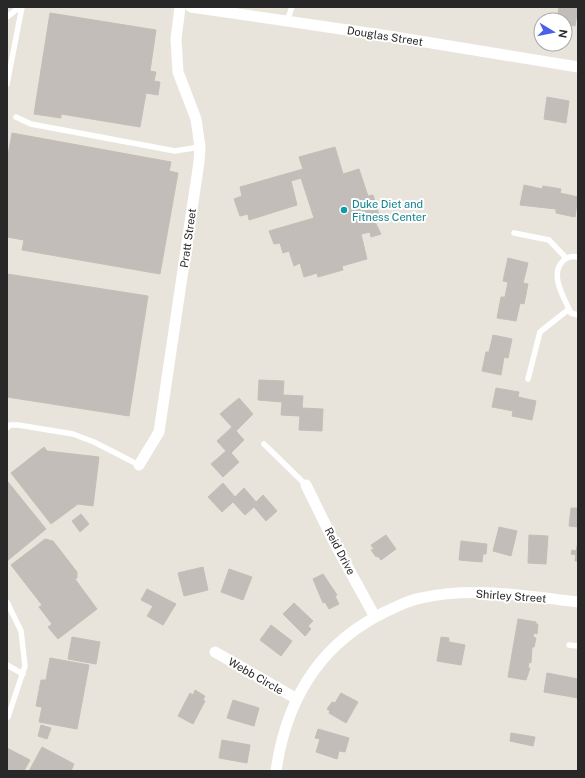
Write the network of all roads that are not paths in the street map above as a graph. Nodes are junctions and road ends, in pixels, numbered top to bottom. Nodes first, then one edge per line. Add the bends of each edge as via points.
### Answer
1 (21, 7) edge
2 (180, 7) edge
3 (191, 7) edge
4 (292, 7) edge
5 (7, 17) edge
6 (287, 21) junction
7 (578, 67) edge
8 (7, 84) edge
9 (16, 117) dead end
10 (200, 148) junction
11 (514, 233) dead end
12 (578, 257) edge
13 (566, 258) junction
14 (569, 309) junction
15 (578, 315) edge
16 (528, 379) dead end
17 (7, 428) edge
18 (264, 444) dead end
19 (139, 465) joint
20 (306, 485) joint
21 (7, 602) edge
22 (578, 602) edge
23 (375, 617) junction
24 (569, 644) dead end
25 (578, 646) edge
26 (215, 652) dead end
27 (7, 665) edge
28 (23, 674) junction
29 (297, 700) junction
30 (8, 717) dead end
31 (276, 771) edge

1 - 5 lane
1 - 8 lane
2 - 10 street, Pratt Street via 176,39 178,72 196,119
3 - 6 street, Douglas Street
4 - 6 lane
6 - 7 street, Douglas Street
9 - 10 lane via 31,124 175,151
10 - 19 street, Pratt Street via 159,432
11 - 13 lane via 549,240
12 - 13 lane
13 - 14 lane via 558,266 557,272
14 - 15 lane via 571,314
14 - 16 lane via 540,332
17 - 19 lane via 18,425 73,434
18 - 20 lane
20 - 23 street, Reid Drive
21 - 28 lane via 21,631 25,666
22 - 23 street, Shirley Street via 491,592 448,594 420,598
23 - 29 street, Shirley Street via 329,652 306,682
24 - 25 lane
26 - 29 street, Webb Circle
27 - 28 lane
28 - 30 lane
29 - 31 street, Shirley Street via 285,724

